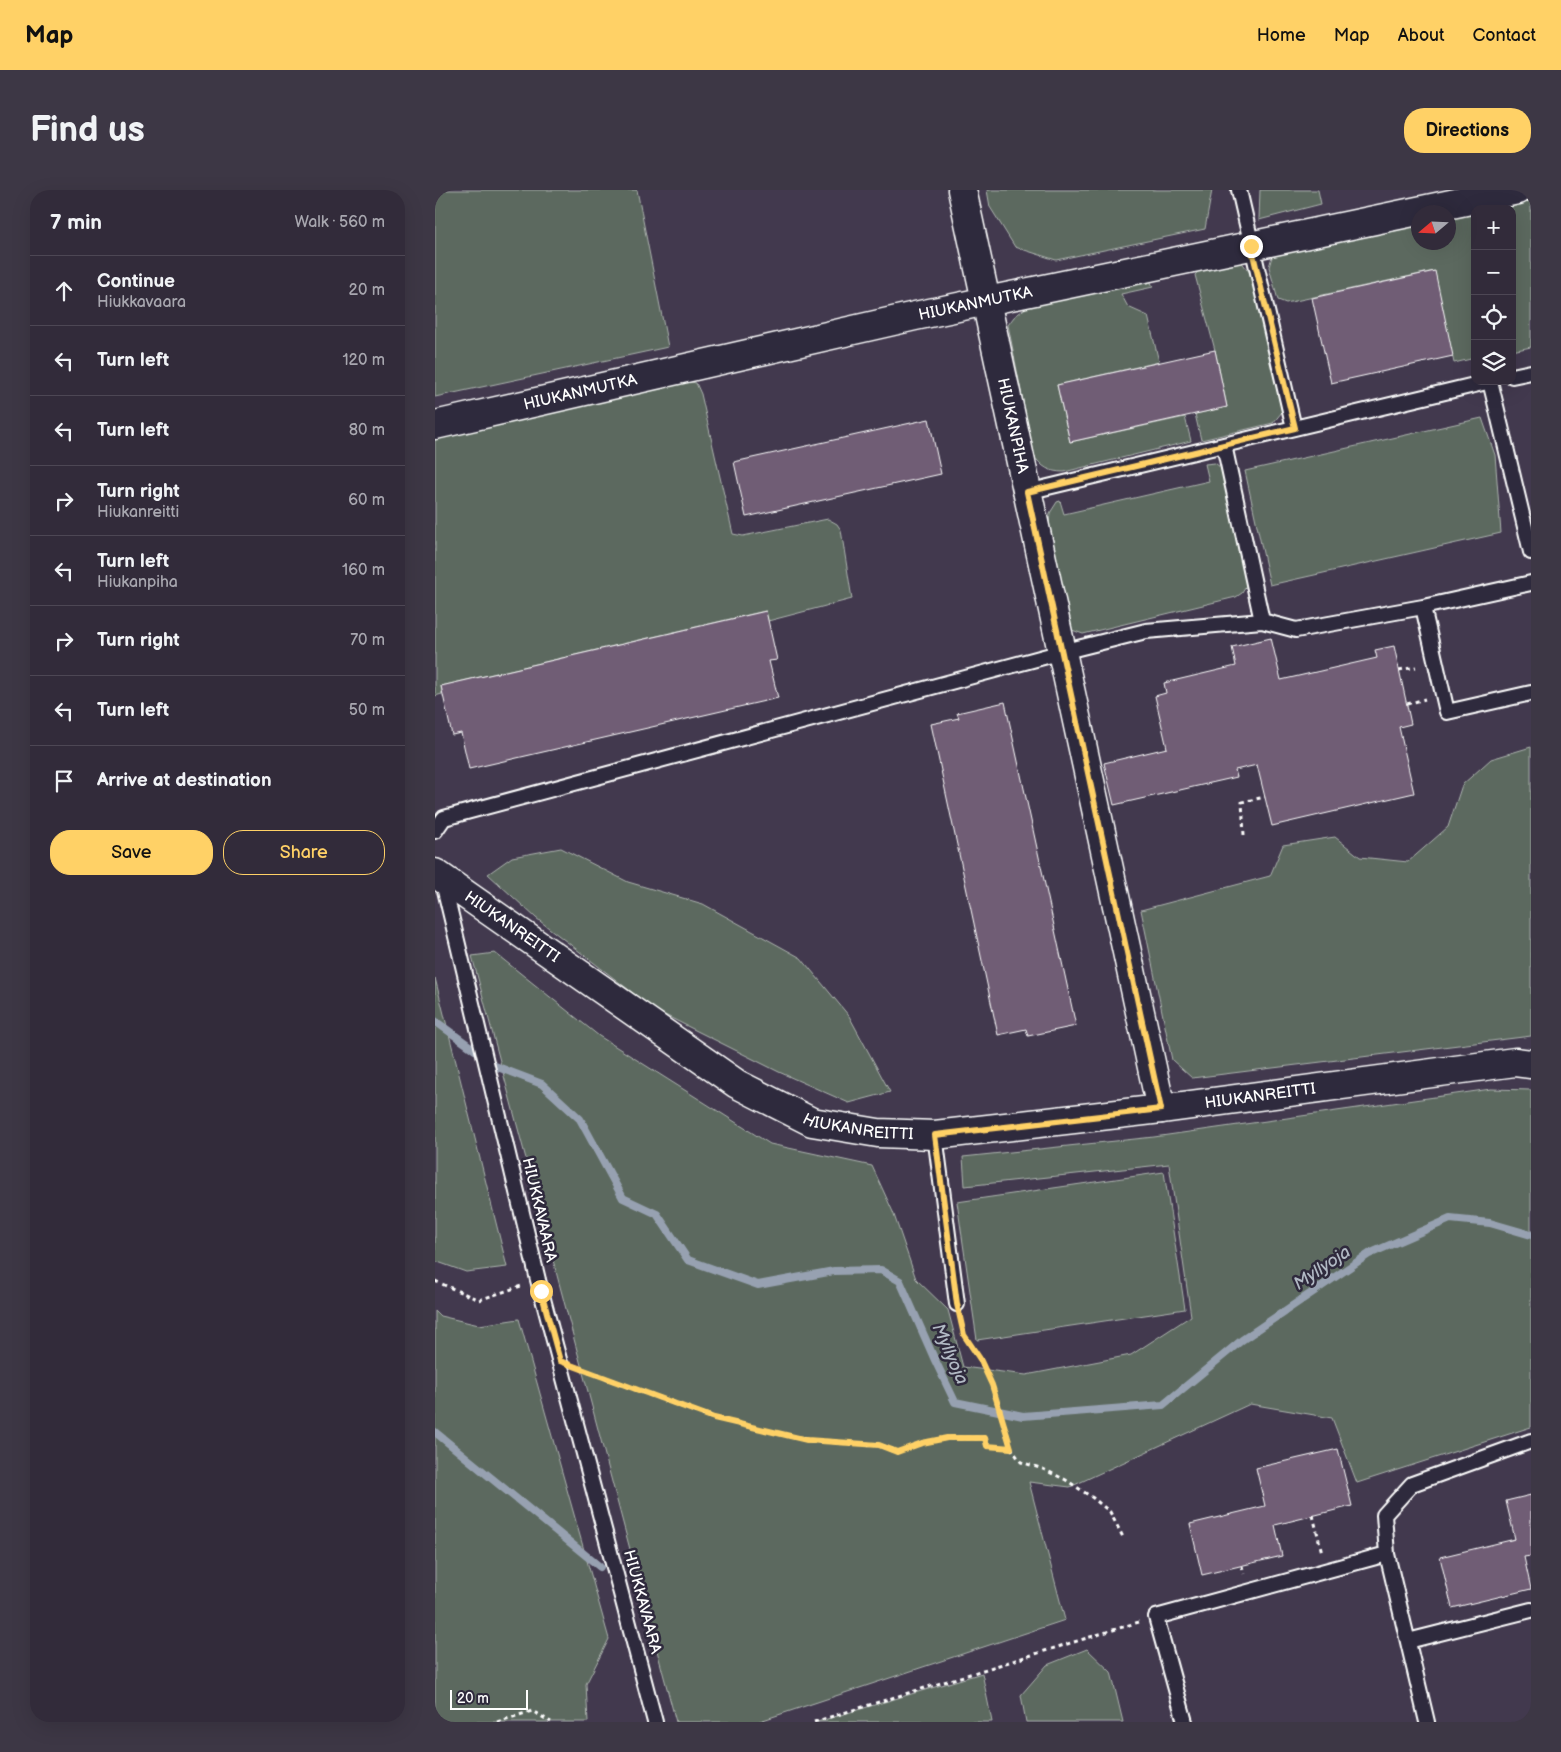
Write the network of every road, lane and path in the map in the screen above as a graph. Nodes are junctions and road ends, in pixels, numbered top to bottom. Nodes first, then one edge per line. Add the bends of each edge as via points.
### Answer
1 (962, 190) edge
2 (1239, 190) edge
3 (1518, 190) edge
4 (1251, 246) junction
5 (986, 301) junction
6 (1531, 372) edge
7 (1516, 375) edge
8 (1474, 385) edge
9 (1492, 385) edge
10 (435, 425) edge
11 (1295, 428) junction
12 (1224, 445) junction
13 (1027, 492) junction
14 (1531, 552) edge
15 (1531, 583) edge
16 (1423, 607) junction
17 (1263, 621) junction
18 (1062, 652) junction
19 (1411, 668) dead end
20 (1399, 670) dead end
21 (1531, 693) edge
22 (1418, 701) dead end
23 (1407, 704) dead end
24 (1265, 797) dead end
25 (435, 830) edge
26 (1244, 835) dead end
27 (439, 876) edge
28 (1531, 1064) edge
29 (1161, 1109) junction
30 (935, 1135) junction
31 (435, 1282) edge
32 (513, 1288) dead end
33 (957, 1304) joint
34 (560, 1361) junction
35 (1531, 1441) edge
36 (1011, 1448) junction
37 (1313, 1516) dead end
38 (1124, 1539) dead end
39 (1387, 1554) junction
40 (1327, 1570) junction
41 (1531, 1610) edge
42 (1156, 1617) junction
43 (1408, 1641) junction
44 (497, 1722) edge
45 (551, 1722) edge
46 (655, 1722) edge
47 (814, 1722) edge
48 (1185, 1722) edge
49 (1427, 1722) edge

1 - 5 street, HIUKANPIHA
2 - 4 lane
3 - 4 street, HIUKANMUTKA
4 - 5 street, HIUKANMUTKA
4 - 11 lane
5 - 10 street, HIUKANMUTKA
5 - 13 street, HIUKANPIHA
6 - 7 lane
8 - 11 lane
9 - 14 lane
11 - 12 lane
12 - 13 lane
12 - 17 lane
13 - 18 street, HIUKANPIHA
15 - 16 lane
16 - 17 lane via 1296,630
16 - 21 lane via 1447,712
17 - 18 lane via 1146,631
18 - 25 lane via 444,818
18 - 29 street, HIUKANPIHA
19 - 20 path
22 - 23 path
24 - 26 path via 1242,802
27 - 30 street, HIUKANREITTI via 746,1088 813,1122 878,1133
27 - 34 lane, HIUKKAVAARA
28 - 29 street, HIUKANREITTI via 1515,1062
29 - 30 street, HIUKANREITTI
30 - 33 lane
31 - 32 path via 479,1300
33 - 36 path via 964,1335 992,1385
34 - 36 path via 714,1418 807,1440 879,1445 897,1452 947,1438 985,1438 987,1446
34 - 46 lane, HIUKKAVAARA
35 - 39 lane via 1412,1484 1384,1515
36 - 38 path via 1021,1462 1058,1476 1093,1498 1110,1512
37 - 40 path
39 - 40 lane
39 - 43 lane
40 - 42 lane
41 - 43 lane
42 - 47 path
42 - 48 lane
43 - 49 lane
44 - 45 path via 532,1711

